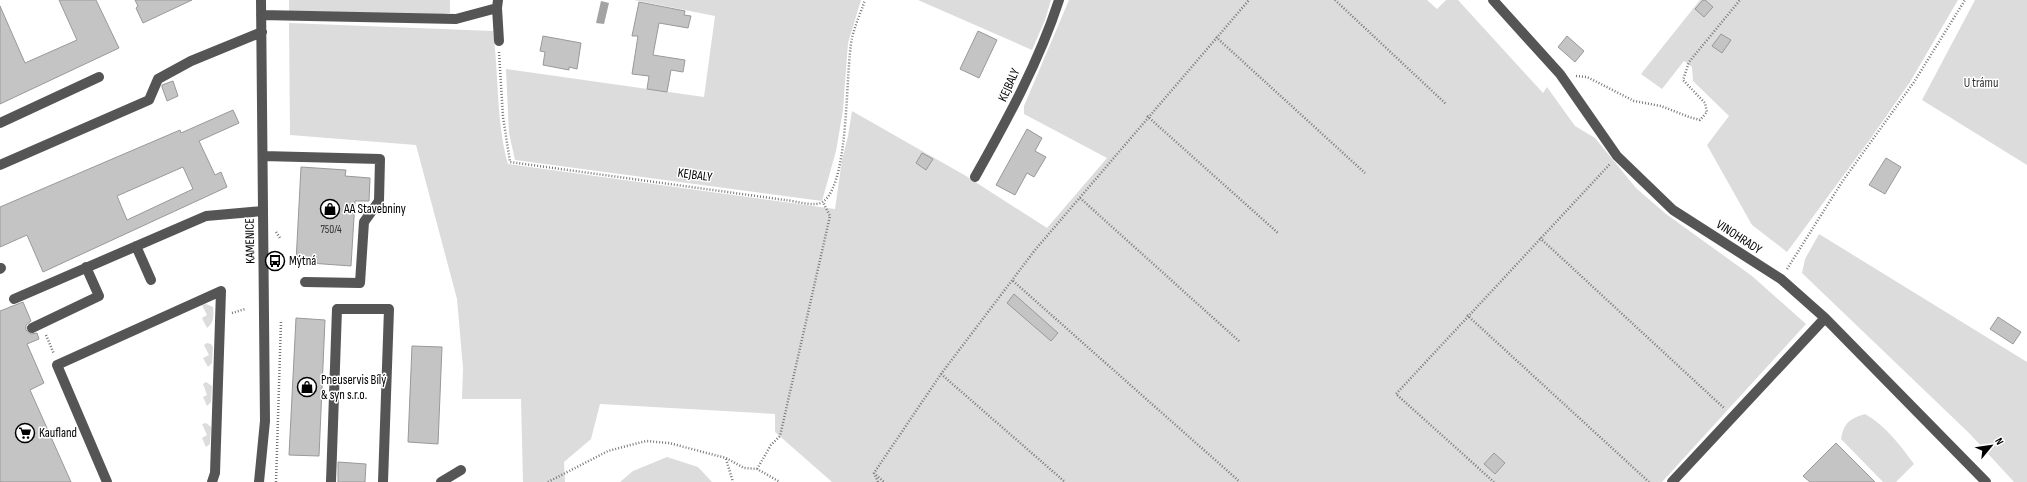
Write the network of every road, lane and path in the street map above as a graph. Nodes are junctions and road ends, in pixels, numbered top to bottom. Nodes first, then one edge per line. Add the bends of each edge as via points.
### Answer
1 (261, 0) edge
2 (865, 0) edge
3 (1059, 0) edge
4 (1249, 0) edge
5 (1335, 0) edge
6 (1493, 0) edge
7 (1740, 0) edge
8 (1965, 0) edge
9 (497, 4) edge
10 (262, 15) junction
11 (262, 32) junction
12 (1216, 37) junction
13 (499, 41) joint
14 (1587, 77) dead end
15 (99, 78) dead end
16 (1446, 104) dead end
17 (1147, 116) junction
18 (0, 123) edge
19 (263, 156) junction
20 (1617, 156) junction
21 (0, 165) edge
22 (1365, 173) dead end
23 (975, 177) dead end
24 (1080, 198) junction
25 (823, 202) junction
26 (263, 212) junction
27 (1278, 233) dead end
28 (1540, 238) junction
29 (136, 246) junction
30 (86, 267) junction
31 (1781, 279) junction
32 (151, 280) dead end
33 (1013, 281) junction
34 (305, 282) dead end
35 (14, 299) dead end
36 (1467, 315) junction
37 (1825, 318) junction
38 (281, 321) dead end
39 (32, 328) dead end
40 (46, 335) dead end
41 (1240, 342) dead end
42 (51, 346) dead end
43 (942, 374) junction
44 (1733, 416) junction
45 (726, 458) junction
46 (757, 469) junction
47 (461, 470) dead end
48 (874, 473) junction
49 (107, 482) edge
50 (212, 482) edge
51 (259, 482) edge
52 (276, 482) edge
53 (331, 482) edge
54 (383, 482) edge
55 (441, 482) edge
56 (548, 482) edge
57 (733, 482) edge
58 (780, 482) edge
59 (878, 482) edge
60 (884, 482) edge
61 (1064, 482) edge
62 (1240, 482) edge
63 (1494, 482) edge
64 (1649, 482) edge
65 (1672, 482) edge
66 (1986, 482) edge

1 - 10 street, KAMENICE
2 - 25 path via 852,37 845,129 836,178 832,192
3 - 23 street, KEJBALY via 1015,107
4 - 12 path
5 - 16 path
6 - 20 street, VINOHRADY via 1560,74
7 - 14 path via 1689,62 1683,80 1705,104 1707,112 1700,120 1661,106 1634,101
8 - 31 path via 1914,82 1842,182
9 - 10 street via 456,19
9 - 13 street
10 - 11 street, KAMENICE
11 - 19 street, KAMENICE
11 - 21 street via 191,61 158,79 149,100
12 - 17 path
12 - 22 path
13 - 25 path, KEJBALY via 503,117 510,162 805,203
15 - 18 street
17 - 24 path
17 - 27 path
19 - 26 street, KAMENICE
19 - 34 street via 380,159 379,201 364,222 360,283
20 - 28 path
20 - 31 street, VINOHRADY via 1673,210
24 - 33 path via 1035,250
24 - 41 path
25 - 46 path via 830,216 780,436 771,445
26 - 29 street via 206,216
26 - 51 street, KAMENICE via 265,421
28 - 36 path
28 - 44 path
29 - 30 street
29 - 32 street
30 - 35 street
30 - 39 street via 99,296
31 - 37 street, VINOHRADY
33 - 43 path
33 - 62 path
36 - 63 path via 1396,394
36 - 64 path
37 - 44 street
37 - 66 street, VINOHRADY
38 - 52 path
40 - 42 path
43 - 48 path
43 - 61 path
44 - 65 street
45 - 46 path via 744,468
45 - 56 path via 669,443 646,442 608,451
45 - 57 path
46 - 58 path
47 - 55 street
48 - 59 path
48 - 60 path
49 - 50 street via 57,365 220,291 215,473
53 - 54 street via 337,309 389,309

